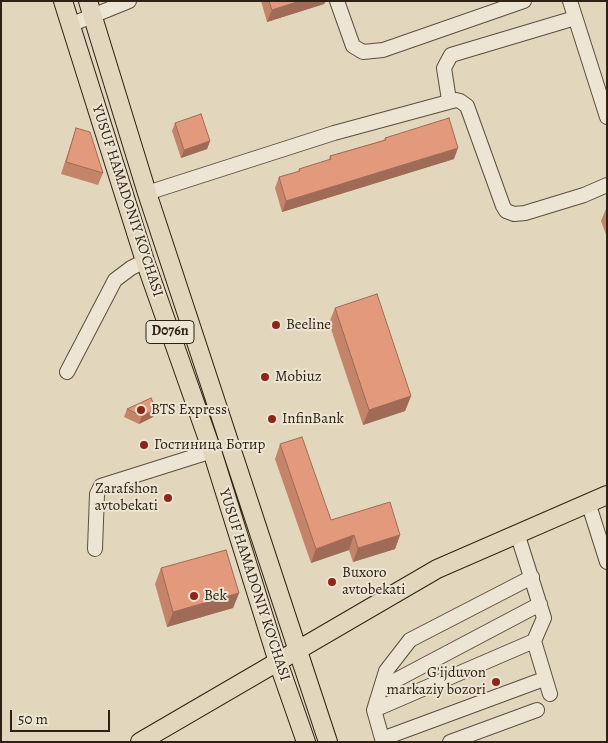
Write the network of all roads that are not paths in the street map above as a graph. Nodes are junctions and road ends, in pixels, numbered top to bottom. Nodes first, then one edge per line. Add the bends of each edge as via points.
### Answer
1 (63, 1) edge
2 (129, 1) edge
3 (337, 1) edge
4 (524, 1) edge
5 (570, 1) edge
6 (90, 9) edge
7 (575, 18) junction
8 (70, 25) junction
9 (449, 100) junction
10 (607, 117) edge
11 (607, 185) edge
12 (147, 193) junction
13 (145, 261) junction
14 (67, 372) dead end
15 (212, 451) junction
16 (607, 494) edge
17 (588, 502) junction
18 (517, 533) junction
19 (95, 549) dead end
20 (607, 562) edge
21 (532, 577) junction
22 (540, 604) junction
23 (534, 641) junction
24 (298, 650) junction
25 (278, 662) junction
26 (544, 679) junction
27 (381, 688) junction
28 (550, 694) dead end
29 (374, 710) junction
30 (537, 710) dead end
31 (140, 742) edge
32 (306, 742) edge
33 (328, 742) edge
34 (383, 742) edge
35 (388, 742) edge
36 (450, 742) edge

1 - 8 main road, YUSUF HAMADONIY KO'CHASI / D076n
2 - 6 street
3 - 4 street via 353,46 364,52 383,50
5 - 7 street
6 - 8 street
6 - 12 main road, YUSUF HAMADONIY KO'CHASI / D076n
7 - 9 street via 451,55 444,68
7 - 10 street
8 - 13 main road, YUSUF HAMADONIY KO'CHASI / D076n
9 - 11 street via 460,101 467,106 506,211 525,213
9 - 12 street
12 - 24 main road, YUSUF HAMADONIY KO'CHASI / D076n
13 - 14 street via 115,280
13 - 15 main road, YUSUF HAMADONIY KO'CHASI / D076n
15 - 19 street via 101,486
15 - 25 main road, YUSUF HAMADONIY KO'CHASI / D076n
16 - 17 main road
17 - 18 main road
17 - 20 street
18 - 21 street
18 - 24 main road via 437,569
21 - 22 street
21 - 27 street via 410,640 386,672
22 - 23 street via 544,618
22 - 27 street
23 - 26 street
23 - 29 street
24 - 25 main road
24 - 33 main road, YUSUF HAMADONIY KO'CHASI / D076n
25 - 31 main road
25 - 32 main road, YUSUF HAMADONIY KO'CHASI / D076n
26 - 28 street
26 - 35 street via 390,736
27 - 29 street
29 - 34 street
30 - 36 street

